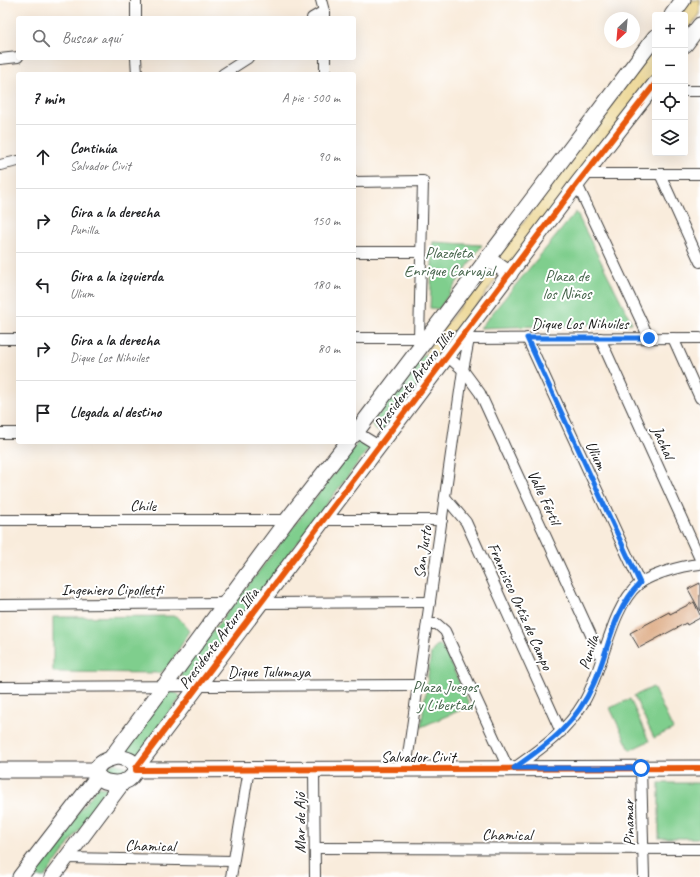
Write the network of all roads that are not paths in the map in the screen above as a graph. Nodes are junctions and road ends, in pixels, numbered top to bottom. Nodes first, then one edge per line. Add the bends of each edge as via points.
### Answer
1 (136, 0) edge
2 (321, 0) edge
3 (683, 0) edge
4 (674, 12) edge
5 (324, 14) edge
6 (136, 16) edge
7 (700, 25) edge
8 (652, 41) edge
9 (688, 41) edge
10 (16, 57) edge
11 (0, 59) edge
12 (136, 60) edge
13 (245, 60) edge
14 (324, 60) edge
15 (136, 72) edge
16 (226, 72) edge
17 (325, 72) edge
18 (652, 90) edge
19 (688, 91) edge
20 (700, 91) edge
21 (16, 161) edge
22 (0, 165) edge
23 (660, 174) junction
24 (700, 174) edge
25 (581, 179) junction
26 (356, 182) edge
27 (356, 252) edge
28 (421, 252) junction
29 (487, 258) junction
30 (700, 262) edge
31 (510, 274) junction
32 (356, 338) edge
33 (423, 338) junction
34 (527, 338) junction
35 (600, 338) junction
36 (649, 338) junction
37 (672, 338) junction
38 (700, 338) edge
39 (0, 339) edge
40 (16, 339) edge
41 (465, 339) junction
42 (447, 356) junction
43 (463, 370) junction
44 (700, 398) edge
45 (356, 431) edge
46 (0, 433) edge
47 (16, 433) edge
48 (356, 436) edge
49 (346, 444) edge
50 (379, 446) junction
51 (445, 496) junction
52 (0, 520) edge
53 (287, 520) junction
54 (322, 520) junction
55 (442, 520) junction
56 (700, 559) edge
57 (700, 564) edge
58 (640, 583) junction
59 (430, 602) junction
60 (225, 603) junction
61 (260, 603) junction
62 (0, 605) edge
63 (427, 624) junction
64 (602, 659) junction
65 (418, 685) junction
66 (165, 686) junction
67 (198, 686) junction
68 (0, 687) edge
69 (561, 732) junction
70 (111, 758) junction
71 (511, 768) junction
72 (641, 768) junction
73 (700, 768) edge
74 (136, 769) junction
75 (249, 769) junction
76 (314, 769) junction
77 (406, 769) junction
78 (0, 770) edge
79 (97, 773) junction
80 (123, 782) junction
81 (315, 848) junction
82 (643, 849) junction
83 (700, 849) edge
84 (66, 858) junction
85 (233, 861) junction
86 (20, 877) edge
87 (52, 877) edge
88 (231, 877) edge
89 (314, 877) edge
90 (644, 877) edge

1 - 6 street
2 - 5 street
3 - 4 street
7 - 9 street
8 - 29 street, Presidente Arturo Illia
10 - 11 street
12 - 15 street
13 - 16 street
14 - 17 street
18 - 25 street, Presidente Arturo Illia
19 - 20 street
21 - 22 street
23 - 24 street
23 - 25 street
23 - 30 street
25 - 31 street, Presidente Arturo Illia
25 - 36 street
26 - 28 street via 423,180
27 - 28 street
28 - 33 street
29 - 31 street
29 - 33 street, Presidente Arturo Illia
31 - 41 street, Presidente Arturo Illia
32 - 33 street
33 - 45 street, Presidente Arturo Illia
34 - 35 street, Dique Los Nihuiles
34 - 41 street, Dique Los Nihuiles
34 - 58 street, Ulium
35 - 36 street, Dique Los Nihuiles
35 - 56 street, Jachal
36 - 37 street, Dique Los Nihuiles
37 - 38 street, Dique Los Nihuiles
37 - 44 street
39 - 40 street
41 - 42 street, Presidente Arturo Illia
41 - 43 street, San Justo
42 - 43 street, Valle Fértil
42 - 50 street, Presidente Arturo Illia
43 - 51 street, San Justo
43 - 64 street, Valle Fértil via 480,393
46 - 47 street
48 - 50 street
49 - 53 street, Presidente Arturo Illia
50 - 54 street, Presidente Arturo Illia
51 - 55 street, San Justo
51 - 69 street, Francisco Ortíz de Campo via 466,522
52 - 53 street, Chile
53 - 60 street, Presidente Arturo Illia
54 - 55 street
54 - 61 street, Presidente Arturo Illia
55 - 59 street, San Justo
57 - 58 street, Punilla via 671,569
58 - 64 street, Punilla via 618,614
59 - 61 street
59 - 63 street, San Justo
60 - 62 street, Ingeniero Cipolletti
60 - 66 street, Presidente Arturo Illia
61 - 67 street, Presidente Arturo Illia
63 - 65 street, San Justo
63 - 71 street via 438,624 445,631
64 - 69 street, Punilla via 585,701
65 - 67 street, Dique Tulumaya
65 - 77 street, San Justo
66 - 67 street, Dique Tulumaya
66 - 68 street, Dique Tulumaya
66 - 70 street, Presidente Arturo Illia
67 - 74 street, Presidente Arturo Illia
69 - 71 street, Punilla
70 - 74 street via 129,760
70 - 79 street via 101,763
71 - 72 street, Salvador Civit
71 - 77 street, Salvador Civit
72 - 73 street, Salvador Civit
72 - 82 street, Pinamar
74 - 75 street, Salvador Civit
74 - 80 street via 130,778
75 - 76 street, Salvador Civit
75 - 85 street
76 - 77 street, Salvador Civit
76 - 81 street, Mar de Ajó
78 - 79 street
79 - 80 street via 100,779 108,782
79 - 86 street
80 - 84 street
81 - 82 street, Chamical
81 - 89 street, Mar de Ajó
82 - 83 street, Chamical
82 - 90 street, Pinamar
84 - 85 street, Chamical
84 - 87 street
85 - 88 street

